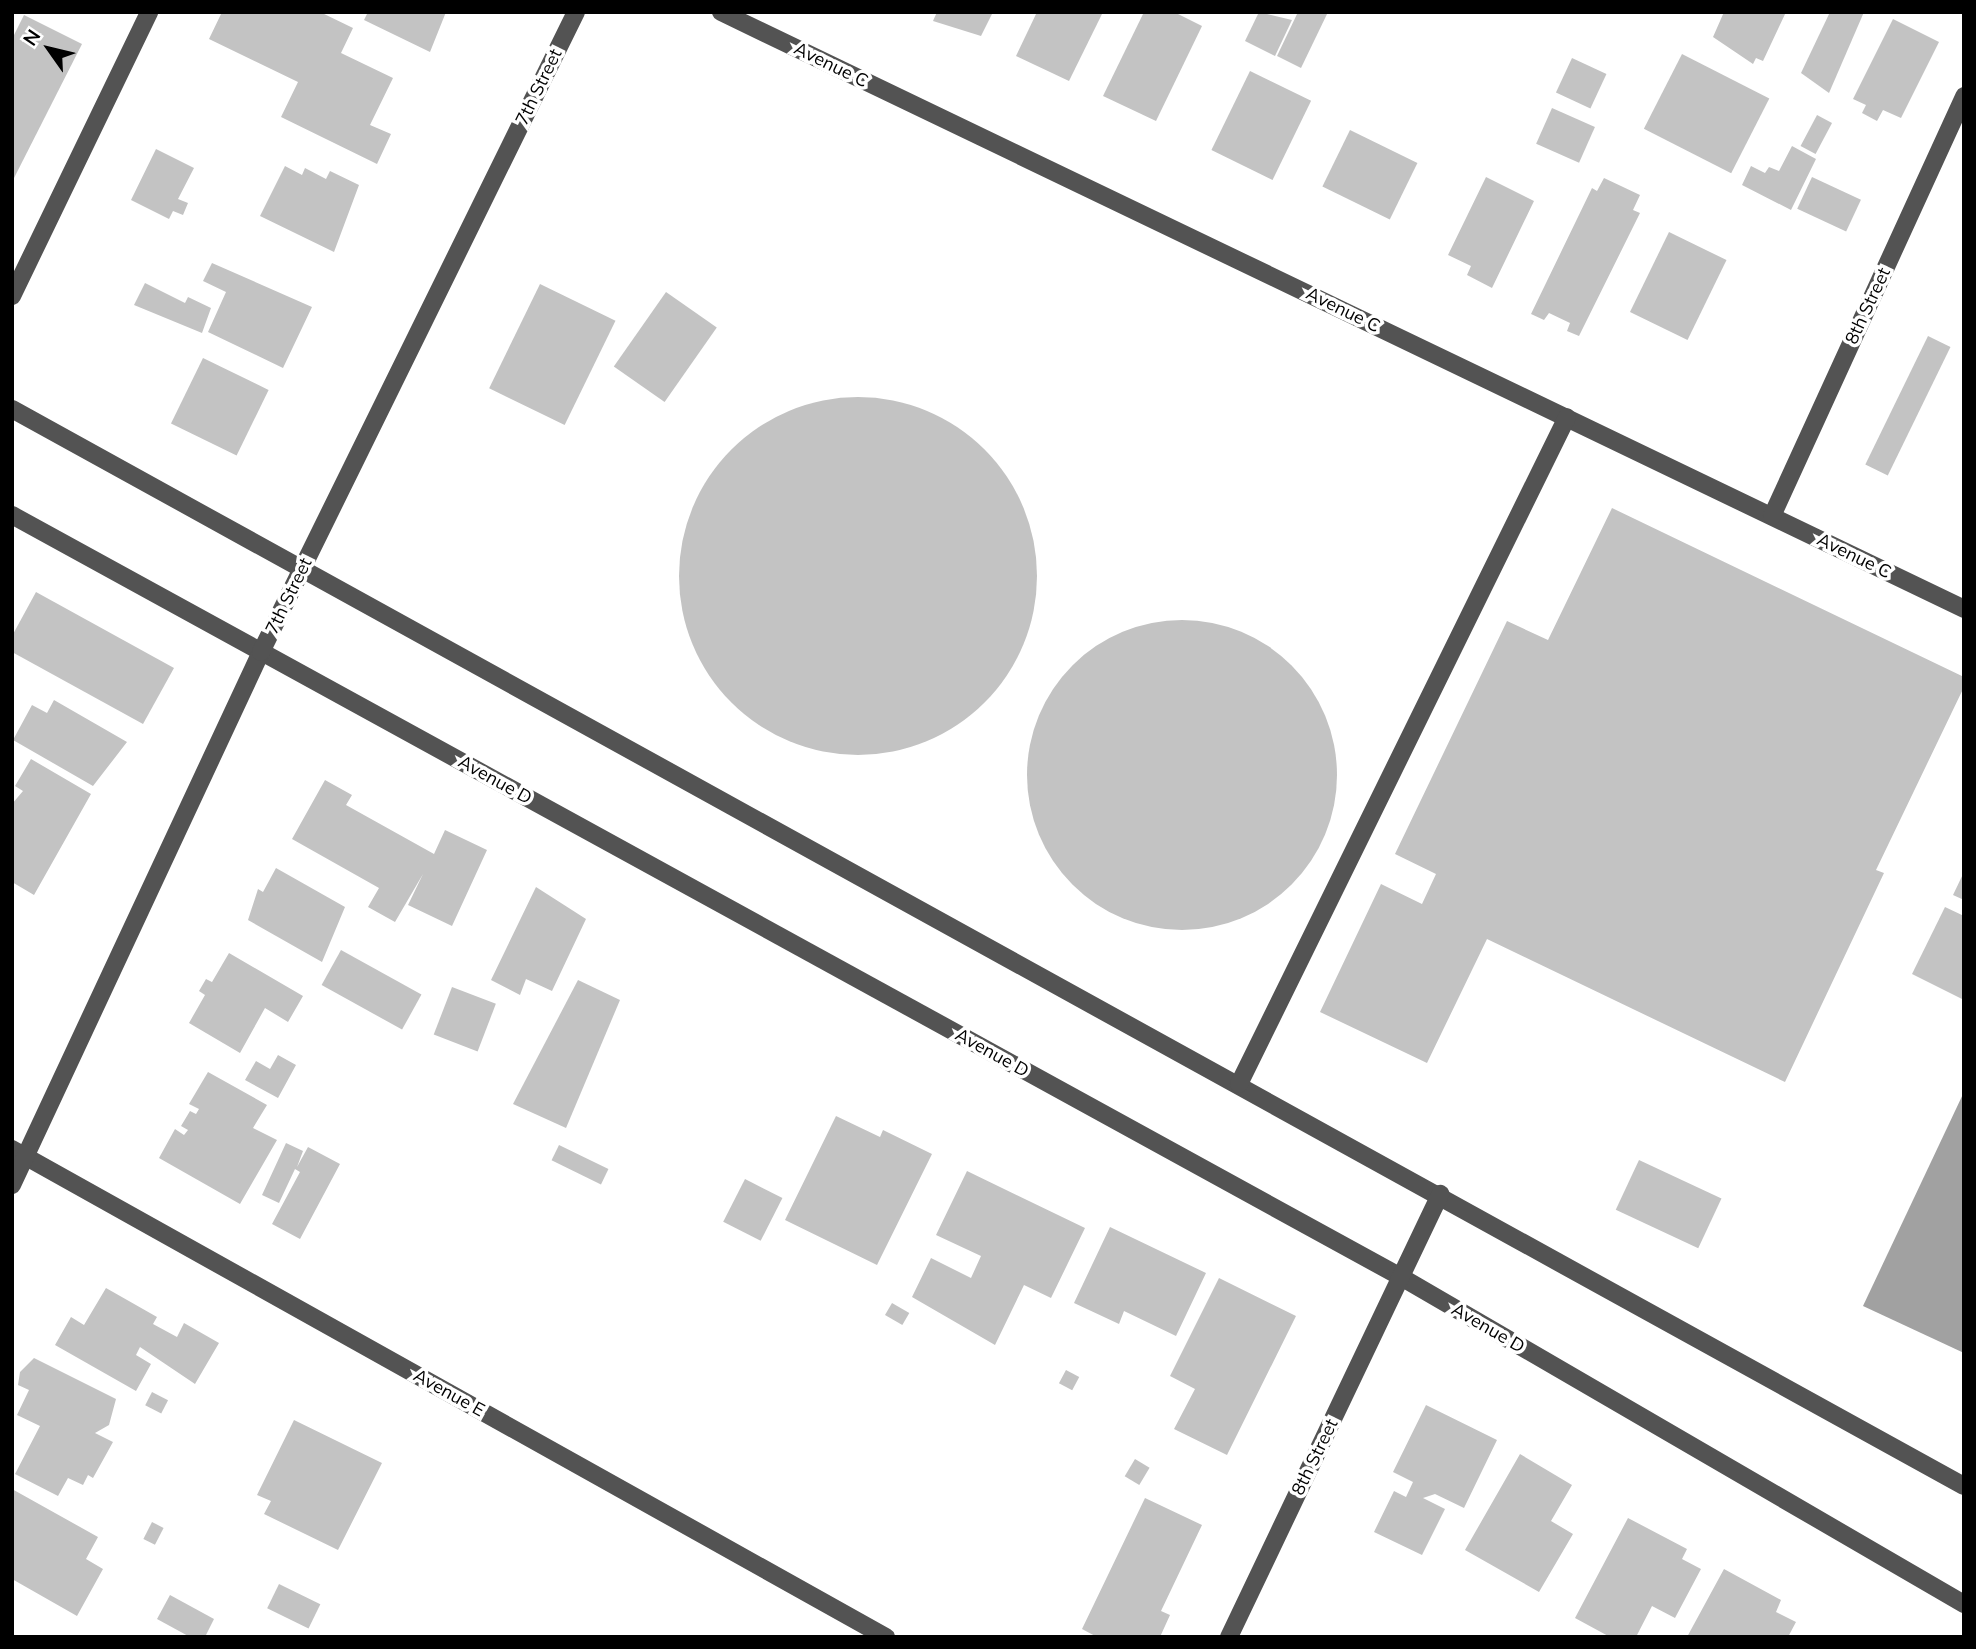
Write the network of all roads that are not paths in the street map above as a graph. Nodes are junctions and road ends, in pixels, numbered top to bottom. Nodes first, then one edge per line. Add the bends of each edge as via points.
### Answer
1 (149, 12) edge
2 (576, 12) edge
3 (721, 12) edge
4 (1964, 96) edge
5 (12, 296) edge
6 (12, 409) edge
7 (1567, 417) junction
8 (12, 515) edge
9 (1772, 516) junction
10 (302, 570) junction
11 (1964, 610) edge
12 (261, 652) junction
13 (1239, 1084) junction
14 (19, 1153) edge
15 (12, 1185) edge
16 (1440, 1194) junction
17 (1401, 1277) junction
18 (1964, 1486) edge
19 (1964, 1604) edge
20 (886, 1637) edge
21 (1229, 1637) edge

1 - 5 street
2 - 10 street, 7th Street
3 - 7 street, Avenue C
4 - 9 street, 8th Street
6 - 10 street
7 - 9 street, Avenue C
7 - 13 street
8 - 12 street, Avenue D
9 - 11 street, Avenue C
10 - 12 street, 7th Street
10 - 13 street
12 - 14 street, 7th Street
12 - 17 street, Avenue D
13 - 16 street
14 - 15 street, 7th Street
14 - 20 street, Avenue E
16 - 17 street, 8th Street
16 - 18 street
17 - 19 street, Avenue D
17 - 21 street, 8th Street

